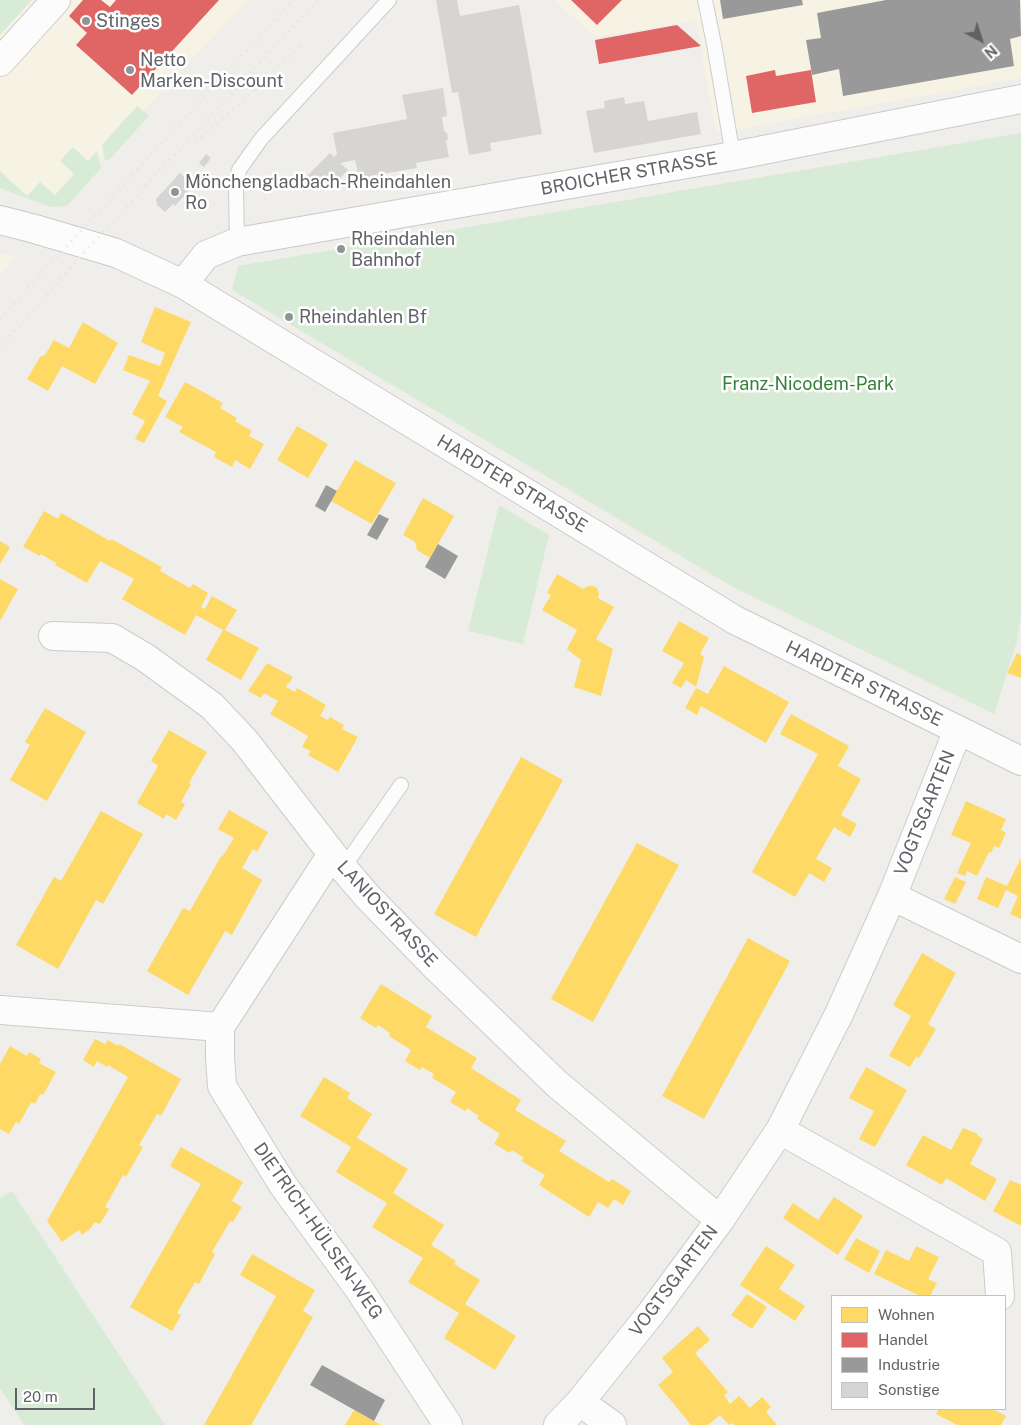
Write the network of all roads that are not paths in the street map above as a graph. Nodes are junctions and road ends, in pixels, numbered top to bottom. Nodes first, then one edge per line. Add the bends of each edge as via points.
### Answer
1 (56, 0) edge
2 (389, 0) edge
3 (705, 0) edge
4 (0, 62) edge
5 (1021, 99) edge
6 (733, 156) junction
7 (0, 220) edge
8 (237, 242) junction
9 (183, 284) junction
10 (53, 636) dead end
11 (958, 730) junction
12 (1021, 761) edge
13 (401, 785) dead end
14 (338, 861) junction
15 (892, 896) junction
16 (1021, 959) edge
17 (0, 1010) edge
18 (220, 1027) junction
19 (780, 1130) junction
20 (720, 1220) junction
21 (1000, 1295) edge
22 (580, 1402) junction
23 (448, 1425) edge
24 (558, 1425) edge
25 (612, 1425) edge

1 - 4 street
2 - 8 lane via 274,124 239,170
3 - 6 lane
5 - 6 street, BROICHER STRASSE
6 - 8 street, BROICHER STRASSE
7 - 9 street, HARDTER STRASSE via 116,253
8 - 9 street, BROICHER STRASSE via 206,254
9 - 11 street, HARDTER STRASSE via 734,620
10 - 14 street, LANIOSTRASSE via 112,638 146,658 212,706 246,740
11 - 12 street, HARDTER STRASSE
11 - 15 street, VOGTSGARTEN
13 - 14 lane
14 - 18 street
14 - 20 street, LANIOSTRASSE via 436,967 557,1084
15 - 16 street, VOGTSGARTEN
15 - 19 street, VOGTSGARTEN via 839,1014
17 - 18 street
18 - 23 street, DIETRICH-HÜLSEN-WEG via 222,1086 283,1185 359,1289
19 - 20 street, VOGTSGARTEN
19 - 21 street via 997,1252
20 - 22 street, VOGTSGARTEN
22 - 24 street, VOGTSGARTEN
22 - 25 street

